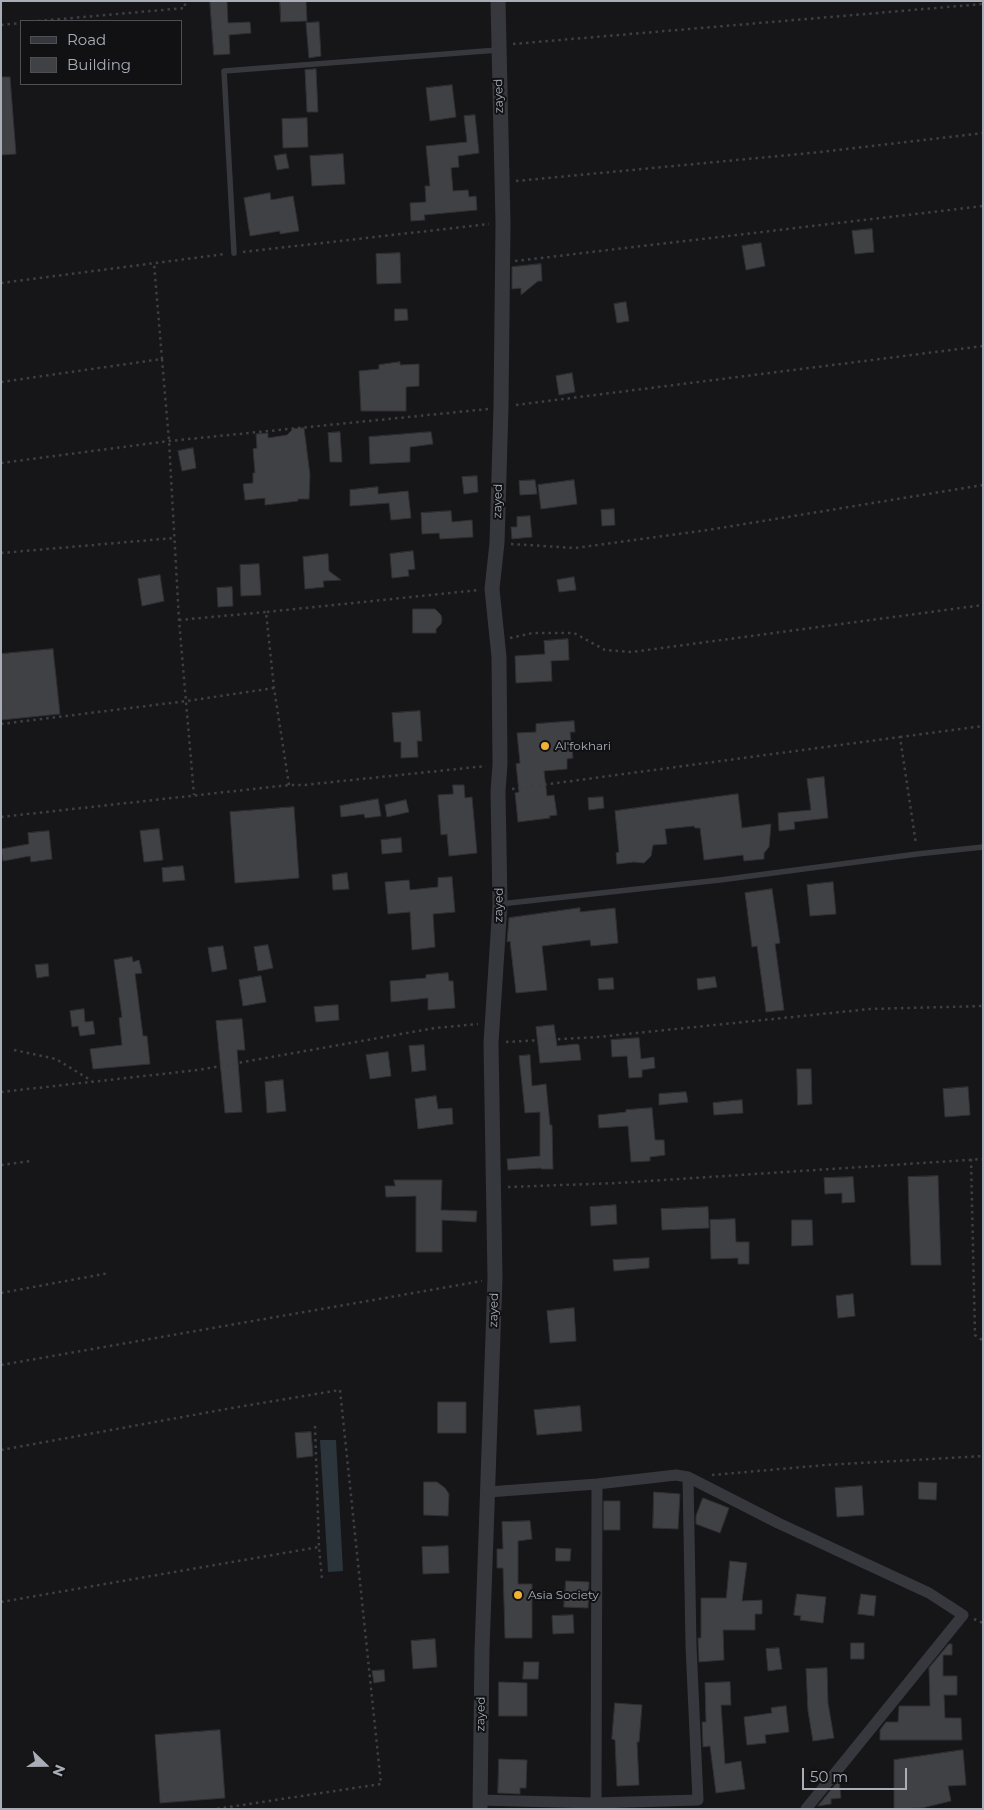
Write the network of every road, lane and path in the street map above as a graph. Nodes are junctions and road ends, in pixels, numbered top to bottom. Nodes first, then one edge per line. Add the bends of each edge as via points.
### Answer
1 (185, 1) edge
2 (498, 1) edge
3 (983, 4) edge
4 (49, 20) edge
5 (20, 23) edge
6 (1, 25) edge
7 (498, 48) junction
8 (983, 133) edge
9 (502, 182) junction
10 (983, 206) edge
11 (503, 223) junction
12 (234, 253) junction
13 (501, 262) junction
14 (154, 263) junction
15 (1, 283) edge
16 (983, 346) edge
17 (162, 359) junction
18 (1, 382) edge
19 (501, 407) junction
20 (169, 441) junction
21 (1, 462) edge
22 (983, 485) edge
23 (174, 538) junction
24 (497, 543) junction
25 (1, 553) edge
26 (492, 589) junction
27 (983, 605) edge
28 (266, 612) junction
29 (179, 620) junction
30 (499, 640) junction
31 (274, 688) junction
32 (187, 701) junction
33 (1, 724) edge
34 (983, 726) edge
35 (900, 737) junction
36 (500, 764) junction
37 (289, 785) junction
38 (498, 791) junction
39 (194, 795) junction
40 (1, 817) edge
41 (983, 847) edge
42 (917, 854) junction
43 (500, 904) junction
44 (14, 1050) dead end
45 (93, 1082) dead end
46 (971, 1159) junction
47 (983, 1159) edge
48 (31, 1161) dead end
49 (1, 1165) edge
50 (494, 1187) junction
51 (109, 1273) dead end
52 (495, 1278) junction
53 (1, 1293) edge
54 (983, 1341) edge
55 (1, 1365) edge
56 (315, 1426) dead end
57 (1, 1450) edge
58 (983, 1456) edge
59 (688, 1477) junction
60 (597, 1484) junction
61 (488, 1492) junction
62 (319, 1547) junction
63 (322, 1579) dead end
64 (1, 1602) edge
65 (479, 1804) edge
66 (596, 1806) edge
67 (216, 1809) edge
68 (806, 1809) edge

1 - 4 path via 185,8
2 - 7 street, zayed
3 - 7 path
5 - 6 path
7 - 9 street, zayed
7 - 12 lane via 224,71
8 - 9 path
9 - 11 street, zayed
10 - 13 path
11 - 12 path
11 - 13 street, zayed
12 - 14 path
13 - 19 street, zayed
14 - 15 path
14 - 17 path
16 - 19 path
17 - 18 path
17 - 20 path
19 - 20 path
19 - 24 street, zayed
20 - 21 path
20 - 23 path
22 - 24 path via 575,548
23 - 25 path
23 - 29 path
24 - 26 street, zayed
26 - 28 path
26 - 30 street, zayed
27 - 30 path via 632,652 605,650 574,633 534,633
28 - 29 path
28 - 31 path
29 - 32 path
30 - 36 street, zayed
31 - 32 path
31 - 37 path
32 - 33 path
32 - 39 path
34 - 35 path
35 - 38 path
35 - 42 path
36 - 37 path
36 - 38 street, zayed
37 - 39 path
38 - 43 street, zayed
39 - 40 path
41 - 42 lane
42 - 43 lane
43 - 50 street, zayed via 491,1043
44 - 45 path via 56,1059
46 - 47 path
46 - 50 path via 618,1183
46 - 54 path via 975,1335
48 - 49 path
50 - 52 street, zayed
51 - 53 path
52 - 55 path
52 - 61 street, zayed
56 - 62 path
57 - 67 path via 340,1390 381,1784
58 - 59 path
59 - 60 street via 676,1475
59 - 66 street via 698,1800
59 - 68 street via 929,1593 963,1615
60 - 61 street
60 - 66 street
61 - 65 street, zayed
62 - 63 path
62 - 64 path
65 - 66 street

